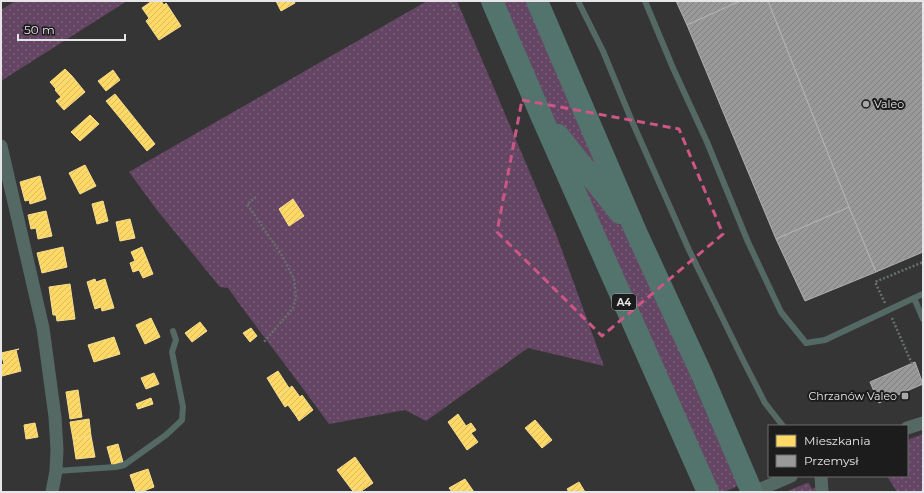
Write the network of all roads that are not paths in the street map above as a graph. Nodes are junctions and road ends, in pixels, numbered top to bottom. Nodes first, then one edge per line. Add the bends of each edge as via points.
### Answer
1 (492, 1) edge
2 (537, 1) edge
3 (578, 1) edge
4 (645, 1) edge
5 (540, 113) junction
6 (1, 146) edge
7 (638, 234) junction
8 (923, 294) edge
9 (914, 298) junction
10 (923, 319) edge
11 (173, 331) dead end
12 (923, 423) edge
13 (782, 425) edge
14 (908, 428) edge
15 (56, 470) junction
16 (789, 477) edge
17 (821, 477) edge
18 (52, 492) edge
19 (708, 492) edge
20 (753, 492) edge
21 (822, 492) edge

1 - 5 highway, A4
2 - 7 highway, A4
3 - 13 lane via 603,51 689,250 744,362 766,403
4 - 9 lane via 774,298 781,312 806,342 825,340
5 - 7 highway, A4
5 - 19 highway, A4
6 - 15 street via 43,328 55,417
7 - 20 highway, A4
8 - 9 lane
9 - 10 lane
11 - 15 lane via 176,340 172,352 183,407 182,420 124,465
12 - 14 street
15 - 18 street
16 - 20 street
17 - 21 street

